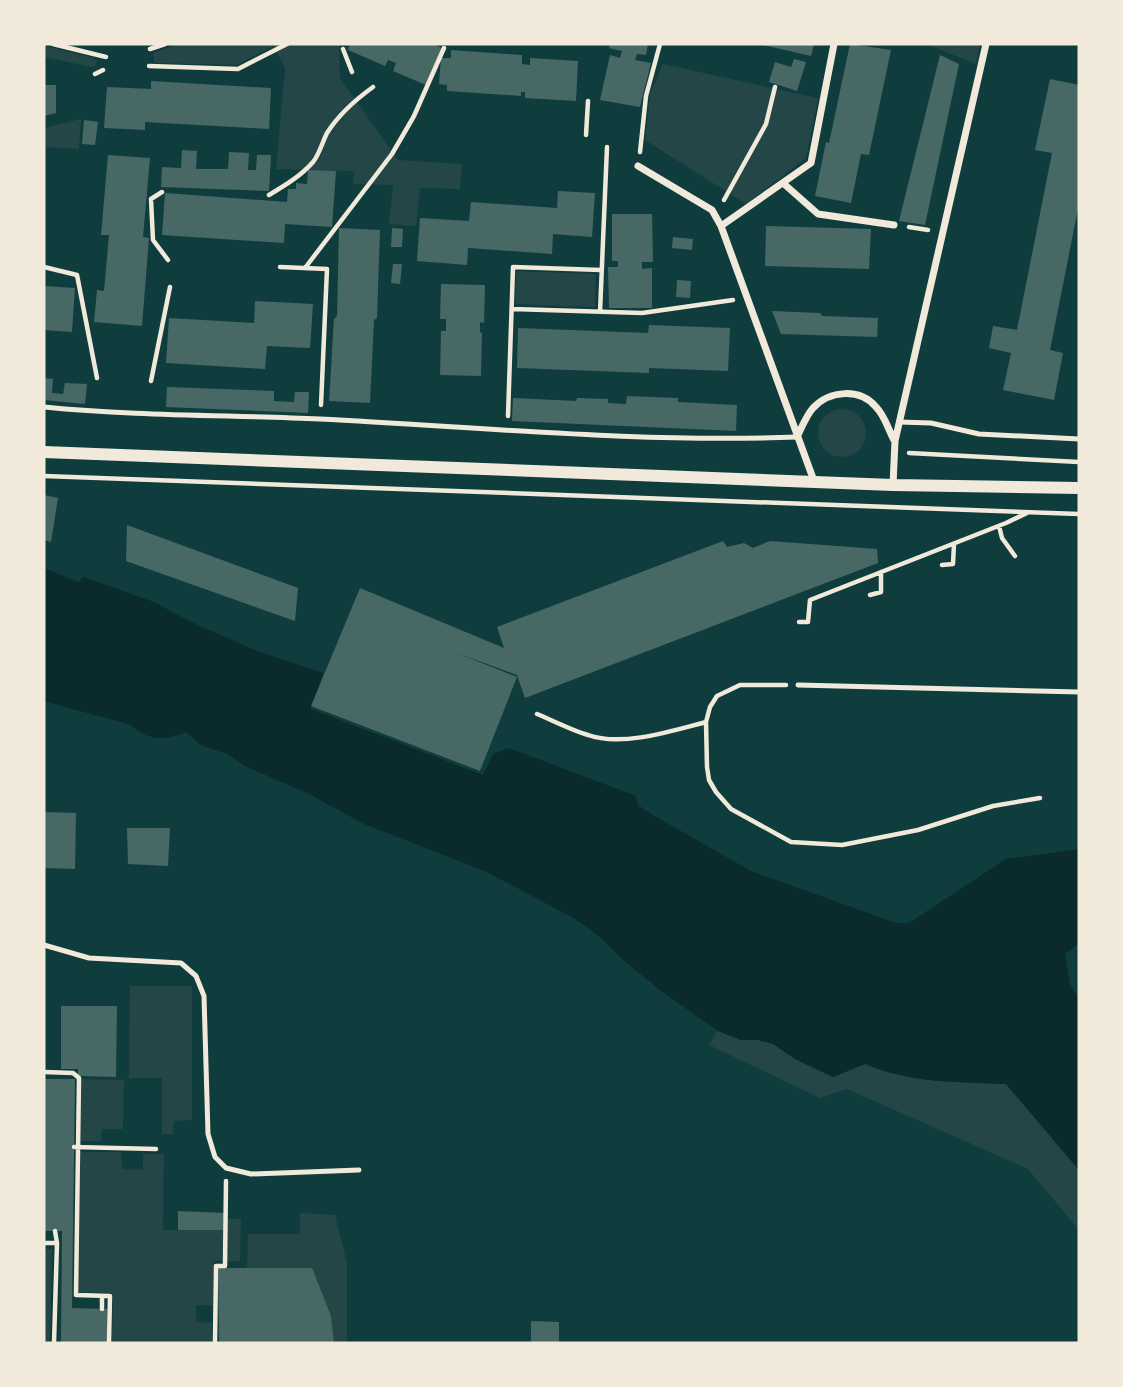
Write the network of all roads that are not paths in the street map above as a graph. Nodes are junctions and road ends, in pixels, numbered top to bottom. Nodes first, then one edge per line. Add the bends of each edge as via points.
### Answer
1 (834, 44) edge
2 (986, 44) edge
3 (638, 166) road end
4 (783, 183) junction
5 (894, 225) road end
6 (721, 226) junction
7 (44, 407) edge
8 (899, 422) junction
9 (797, 437) junction
10 (1079, 439) edge
11 (895, 441) junction
12 (44, 452) edge
13 (814, 481) junction
14 (893, 485) junction
15 (1079, 488) edge
16 (797, 685) road end
17 (1079, 692) edge
18 (44, 945) edge
19 (359, 1170) dead end

1 - 4 street via 811,163
2 - 8 street
3 - 6 street via 712,210
4 - 5 street via 818,214
4 - 6 street
6 - 9 street
7 - 9 lane via 507,431
8 - 10 lane via 931,423 979,434
8 - 11 street
9 - 11 street via 822,400 847,393 874,403
9 - 13 street
11 - 14 street
12 - 13 street
13 - 14 street
14 - 15 street
16 - 17 lane
18 - 19 lane via 89,958 181,963 196,975 204,996 208,1134 215,1157 226,1168 251,1174

